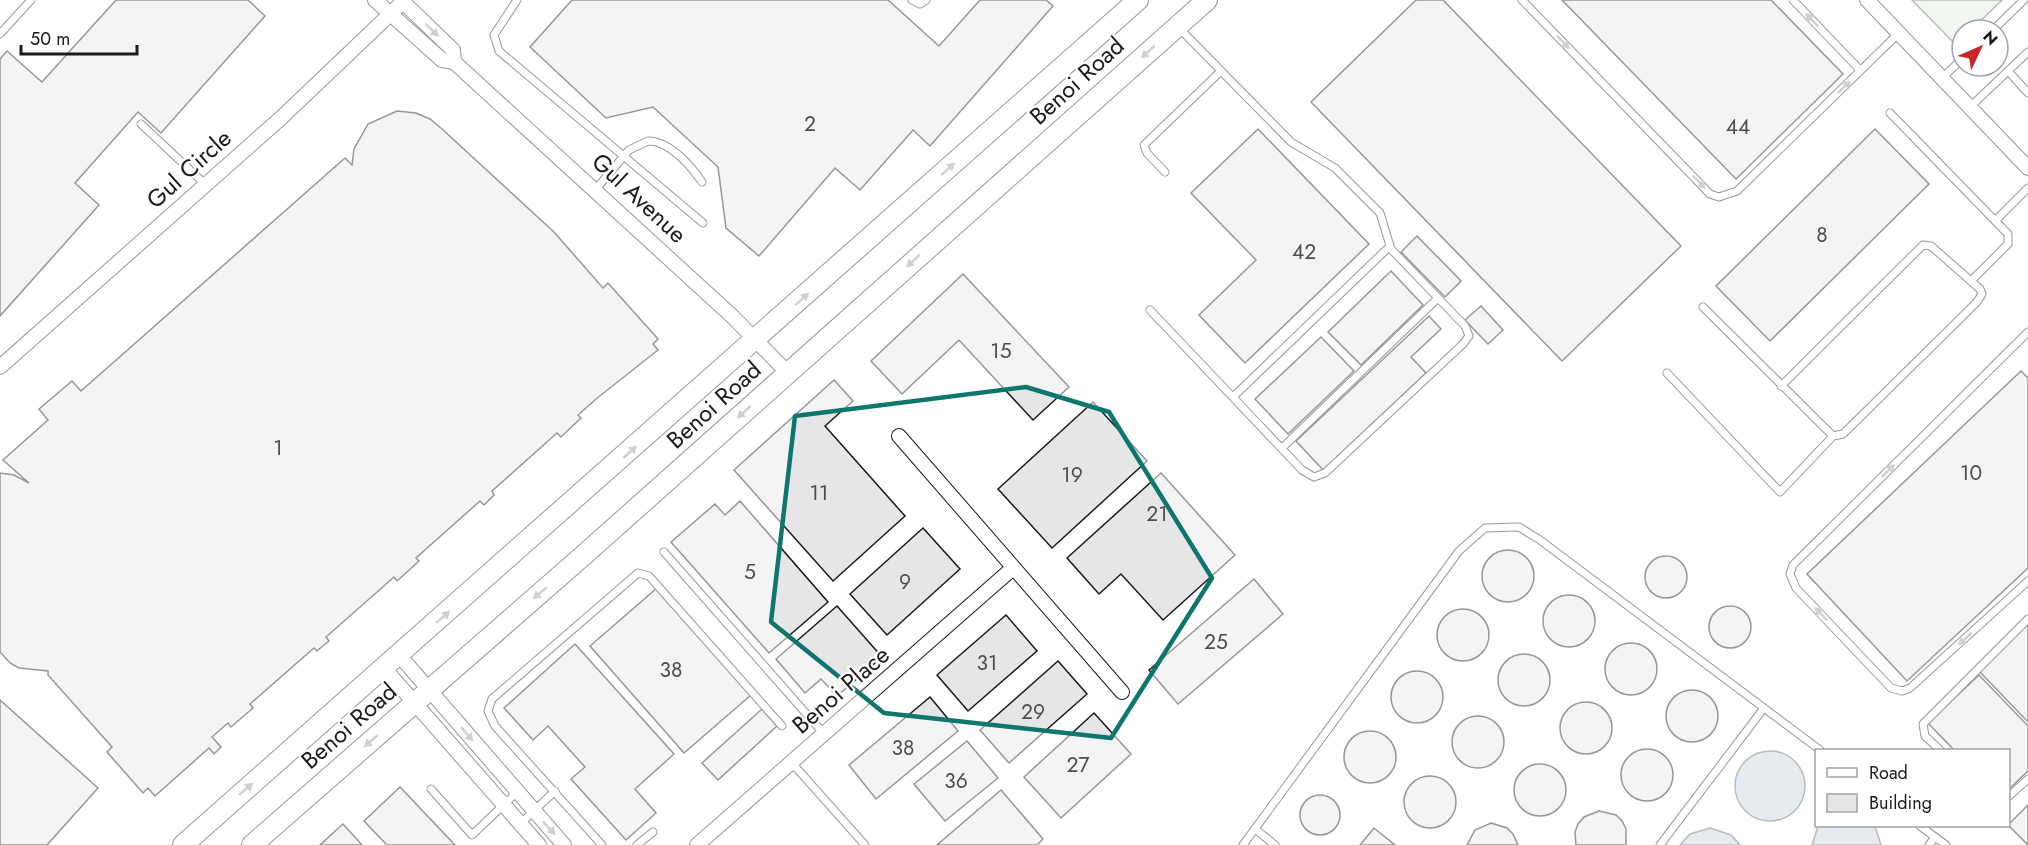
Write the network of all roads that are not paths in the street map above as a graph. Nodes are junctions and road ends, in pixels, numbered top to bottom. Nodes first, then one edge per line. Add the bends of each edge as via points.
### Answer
1 (16, 0) edge
2 (31, 0) edge
3 (375, 0) edge
4 (516, 0) edge
5 (912, 0) edge
6 (926, 0) edge
7 (1138, 0) edge
8 (1208, 0) edge
9 (1522, 0) edge
10 (1793, 0) edge
11 (1868, 0) edge
12 (2024, 0) edge
13 (403, 1) edge
14 (24, 7) junction
15 (391, 15) junction
16 (2005, 18) edge
17 (1177, 26) junction
18 (1899, 33) junction
19 (0, 34) edge
20 (2028, 52) edge
21 (454, 62) junction
22 (2010, 69) edge
23 (1221, 70) junction
24 (1860, 70) junction
25 (1950, 70) edge
26 (2010, 73) edge
27 (2001, 78) edge
28 (1941, 79) junction
29 (2028, 93) edge
30 (1969, 109) junction
31 (1890, 112) dead end
32 (141, 124) dead end
33 (624, 156) junction
34 (2028, 168) edge
35 (1165, 172) dead end
36 (702, 182) dead end
37 (205, 184) junction
38 (2028, 188) edge
39 (596, 189) junction
40 (1996, 220) junction
41 (703, 223) dead end
42 (1389, 247) junction
43 (1971, 281) junction
44 (1438, 298) junction
45 (1703, 307) dead end
46 (1150, 310) dead end
47 (2028, 332) edge
48 (757, 339) junction
49 (0, 367) edge
50 (788, 373) junction
51 (1667, 373) dead end
52 (1781, 386) junction
53 (1233, 397) junction
54 (899, 436) dead end
55 (1833, 436) junction
56 (1282, 448) junction
57 (663, 552) dead end
58 (1013, 568) junction
59 (2028, 581) edge
60 (2028, 619) edge
61 (391, 662) junction
62 (1122, 692) dead end
63 (422, 696) junction
64 (1764, 708) junction
65 (782, 726) dead end
66 (825, 735) junction
67 (1819, 749) edge
68 (1939, 749) edge
69 (792, 763) junction
70 (2028, 779) edge
71 (431, 789) dead end
72 (555, 791) junction
73 (516, 793) junction
74 (2010, 795) edge
75 (504, 805) junction
76 (533, 811) junction
77 (520, 824) junction
78 (1922, 827) edge
79 (1255, 830) junction
80 (653, 832) dead end
81 (1935, 837) junction
82 (183, 845) edge
83 (252, 845) edge
84 (539, 845) edge
85 (564, 845) edge
86 (602, 845) edge
87 (637, 845) edge
88 (697, 845) edge
89 (865, 845) edge
90 (1243, 845) edge
91 (1275, 845) edge
92 (1660, 845) edge
93 (1929, 845) edge
94 (1946, 845) edge

1 - 14 lane
2 - 14 lane
3 - 15 street, Gul Avenue
4 - 33 lane via 494,35 499,51
5 - 6 lane via 920,4
48 -> 7 main road, Benoi Road
8 - 17 main road, Benoi Road
9 -> 24 lane via 1710,194 1719,197 1737,191
24 -> 10 lane
11 - 18 street
12 - 16 lane
13 - 15 street, Gul Circle
13 -> 21 street, Gul Avenue via 453,50
14 - 19 lane
15 - 21 street, Gul Avenue via 442,60
15 - 37 street, Gul Circle
17 - 23 lane
17 -> 50 main road, Benoi Road
18 - 24 lane
18 - 28 street
20 - 22 lane
21 - 39 street, Gul Avenue
23 - 35 lane via 1144,145
23 - 42 lane via 1290,142 1335,168 1380,213
25 - 28 lane
26 - 29 lane
27 - 30 lane
28 - 30 street
30 - 34 street
31 - 40 lane
32 - 37 lane
33 - 36 lane via 635,146 653,141 675,153
33 - 39 lane
33 - 41 lane
37 - 49 street, Gul Circle
38 - 40 lane
39 - 48 street, Gul Avenue
40 - 43 lane via 2010,239
42 - 44 lane
42 - 53 lane
43 - 52 lane via 1931,246 1923,245
43 - 55 lane via 1980,289 1981,299 1843,434
44 - 56 lane
44 - 56 lane via 1467,330 1469,336 1463,344 1325,473 1308,475
45 - 52 lane
46 - 53 lane
59 -> 47 lane via 1910,688 1902,691 1891,688 1867,663 1796,588 1790,574 1792,565
48 - 50 street, Gul Avenue
61 -> 48 main road, Benoi Road
50 -> 63 main road, Benoi Road
51 - 55 lane via 1780,492
52 - 55 lane
53 - 56 lane
54 - 58 street
57 - 66 lane
58 - 62 street
58 - 66 street, Benoi Place
60 - 68 lane via 1923,724 1925,736
61 - 63 street
61 - 63 street
82 -> 61 main road, Benoi Road
63 -> 73 street
63 - 75 street
63 -> 83 main road, Benoi Road
64 - 67 lane
64 - 79 lane via 1533,536 1519,527 1485,528 1459,551
64 - 92 lane
65 - 72 lane via 649,576 638,573 492,699 488,711 495,726
66 - 69 street, Benoi Place
69 - 88 street, Benoi Place
69 - 89 lane
70 - 74 lane
71 - 75 lane via 472,835
72 - 76 lane
72 - 86 lane
73 - 75 lane
73 - 76 street
75 - 77 street
76 - 77 lane
76 -> 85 street
77 - 84 street
78 - 81 lane
79 - 90 lane
79 - 91 lane
80 - 87 lane
81 - 93 lane
81 - 94 lane

